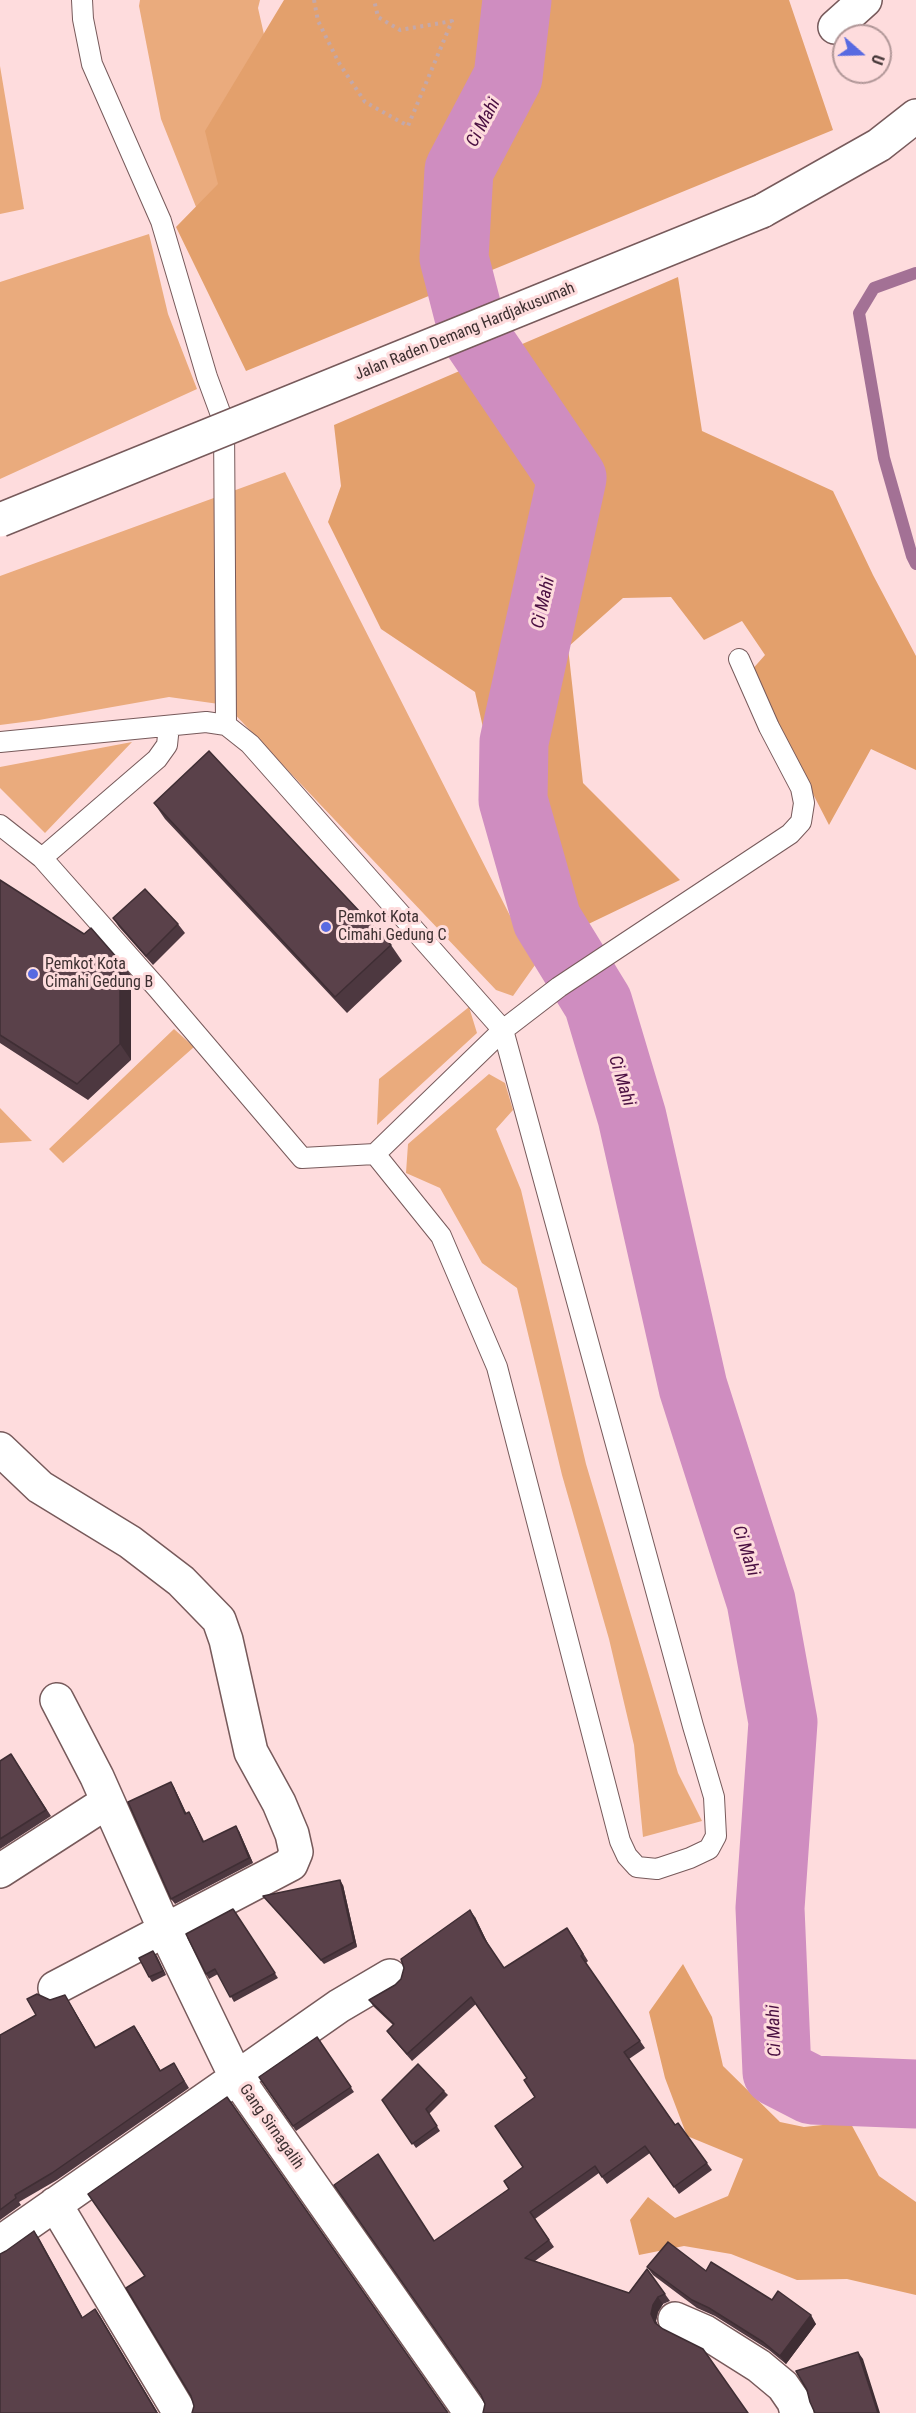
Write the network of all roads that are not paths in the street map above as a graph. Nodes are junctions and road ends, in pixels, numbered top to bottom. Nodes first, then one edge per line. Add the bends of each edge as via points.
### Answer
1 (82, 0) edge
2 (865, 0) edge
3 (838, 24) edge
4 (916, 116) edge
5 (0, 520) edge
6 (739, 659) dead end
7 (226, 725) junction
8 (169, 726) junction
9 (0, 742) edge
10 (0, 825) edge
11 (42, 858) junction
12 (503, 1030) junction
13 (375, 1154) junction
14 (0, 1449) edge
15 (57, 1700) dead end
16 (107, 1802) junction
17 (0, 1871) edge
18 (165, 1930) junction
19 (390, 1976) dead end
20 (55, 1988) dead end
21 (236, 2077) junction
22 (55, 2204) junction
23 (0, 2243) edge
24 (675, 2319) dead end
25 (180, 2413) edge
26 (471, 2413) edge
27 (797, 2413) edge

1 - 7 lane via 92,64 161,222 224,423
2 - 3 street
4 - 5 street, Jalan Raden Demang Hardjakusumah, bridge via 879,145 762,211
6 - 12 lane via 801,788 801,822 790,834 560,987
7 - 8 lane via 206,722
7 - 12 lane via 250,744
8 - 9 lane
8 - 11 lane via 167,745 157,759
10 - 11 lane
11 - 13 lane via 302,1158
12 - 13 lane
12 - 13 lane via 714,1797 716,1836 708,1850 657,1869 637,1867 627,1856 497,1367 441,1236
14 - 18 street via 40,1487 130,1542 181,1581 219,1620 226,1640 251,1752 279,1803 296,1852 291,1864
15 - 16 street
16 - 17 street
16 - 18 street
18 - 20 street
18 - 21 street
19 - 21 street
21 - 22 street, Gang Sirnagalih
21 - 26 street, Gang Sirnagalih
22 - 23 street, Gang Sirnagalih
22 - 25 street
24 - 27 street via 705,2332 759,2366 783,2386

